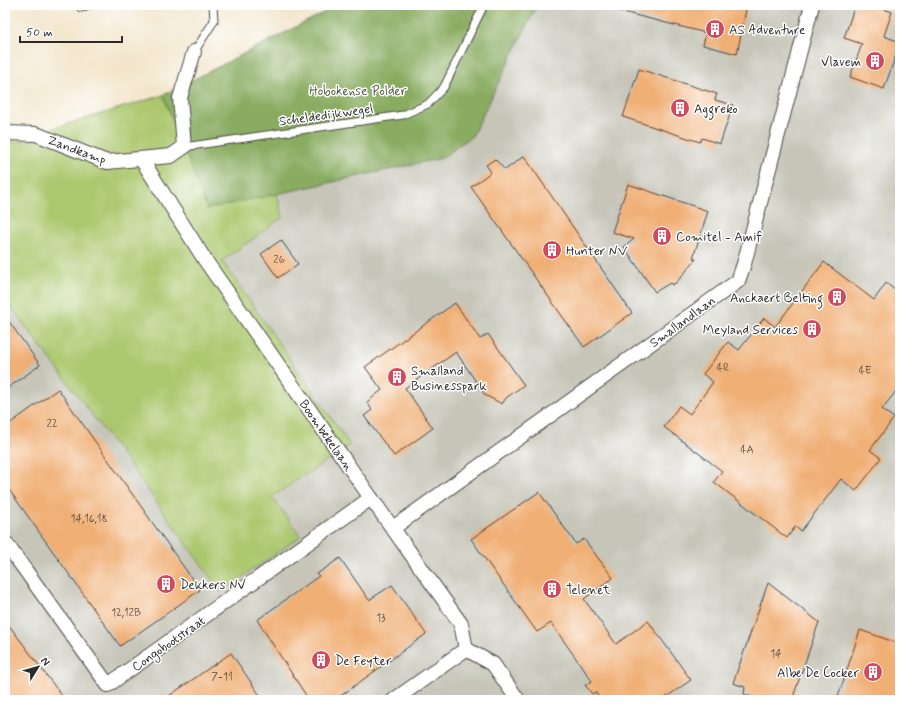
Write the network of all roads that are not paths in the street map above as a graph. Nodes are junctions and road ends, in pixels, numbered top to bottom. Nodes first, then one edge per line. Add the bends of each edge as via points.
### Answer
1 (79, 5) edge
2 (88, 5) edge
3 (213, 5) edge
4 (484, 5) edge
5 (812, 5) edge
6 (194, 52) joint
7 (5, 133) edge
8 (184, 147) junction
9 (142, 160) junction
10 (371, 498) junction
11 (394, 528) junction
12 (5, 542) edge
13 (466, 649) junction
14 (394, 700) edge
15 (518, 700) edge

1 - 2 lane via 81,8
3 - 6 lane via 214,21
4 - 8 lane, Scheldedijkwegel via 444,87 428,104 404,115
5 - 11 street, Smallandlaan via 738,281
6 - 8 street via 180,98
7 - 9 street, Zandkamp via 36,134 107,162
8 - 9 street, Zandkamp via 171,156
9 - 10 street, Boombekelaan via 205,260
10 - 11 street, Boombekelaan
10 - 12 street, Congobootstraat via 108,685
11 - 13 street, Boombekelaan via 461,624
13 - 14 street
13 - 15 street via 493,664

